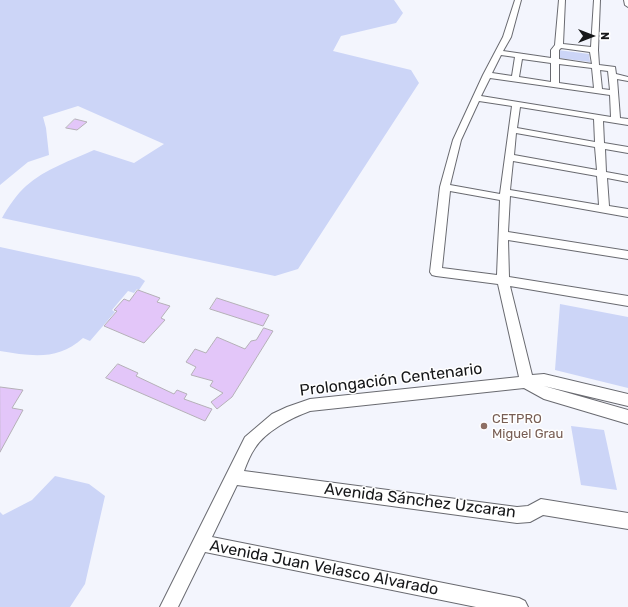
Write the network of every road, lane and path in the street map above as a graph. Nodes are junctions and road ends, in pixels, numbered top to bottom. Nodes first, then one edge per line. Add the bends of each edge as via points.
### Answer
1 (518, 0) edge
2 (562, 0) edge
3 (597, 0) edge
4 (624, 0) edge
5 (628, 0) edge
6 (628, 5) edge
7 (559, 46) junction
8 (594, 50) junction
9 (499, 53) junction
10 (519, 56) junction
11 (556, 61) junction
12 (597, 66) junction
13 (487, 75) junction
14 (613, 76) junction
15 (628, 78) edge
16 (515, 79) junction
17 (555, 85) junction
18 (598, 91) junction
19 (614, 93) junction
20 (476, 98) junction
21 (516, 105) junction
22 (598, 117) junction
23 (616, 120) junction
24 (628, 122) edge
25 (512, 130) junction
26 (600, 145) junction
27 (628, 150) edge
28 (509, 157) junction
29 (601, 174) junction
30 (628, 179) edge
31 (445, 187) junction
32 (505, 195) junction
33 (604, 209) junction
34 (628, 213) edge
35 (503, 235) junction
36 (628, 254) edge
37 (503, 280) junction
38 (628, 301) edge
39 (527, 383) junction
40 (628, 400) edge
41 (628, 417) edge
42 (234, 477) junction
43 (628, 521) edge
44 (200, 543) junction
45 (169, 607) edge
46 (519, 607) edge

1 - 9 street via 507,37
2 - 7 street
3 - 8 street
4 - 5 street
5 - 6 street
7 - 8 street
7 - 11 street via 555,50
8 - 12 street
9 - 10 street
9 - 13 street
10 - 11 street
10 - 16 street
11 - 12 street
11 - 17 street
12 - 14 street via 612,68
12 - 18 street
13 - 16 street
13 - 20 street
14 - 15 street
14 - 19 street
16 - 17 street
17 - 18 street
18 - 19 street
19 - 23 street
20 - 21 street
20 - 31 street via 457,140
21 - 22 street
21 - 25 street
22 - 23 street
22 - 26 street
23 - 24 street
25 - 26 street
25 - 28 street
26 - 27 street
26 - 29 street
28 - 29 street
28 - 32 street
29 - 30 street
29 - 33 street
31 - 32 street
31 - 37 street via 436,272
32 - 33 street
32 - 35 street
33 - 34 street
35 - 36 street
35 - 37 street
37 - 38 street
37 - 39 street
39 - 40 street, Prolongación Centenario via 544,380
39 - 41 street via 544,394
39 - 42 street, Prolongación Centenario via 305,407 290,411 271,423 250,442
42 - 43 street, Avenida Sánchez Uzcaran via 517,515 530,514 541,507
42 - 44 street, Prolongación Centenario
44 - 45 street, Prolongación Centenario
44 - 46 street, Avenida Juan Velasco Alvarado

